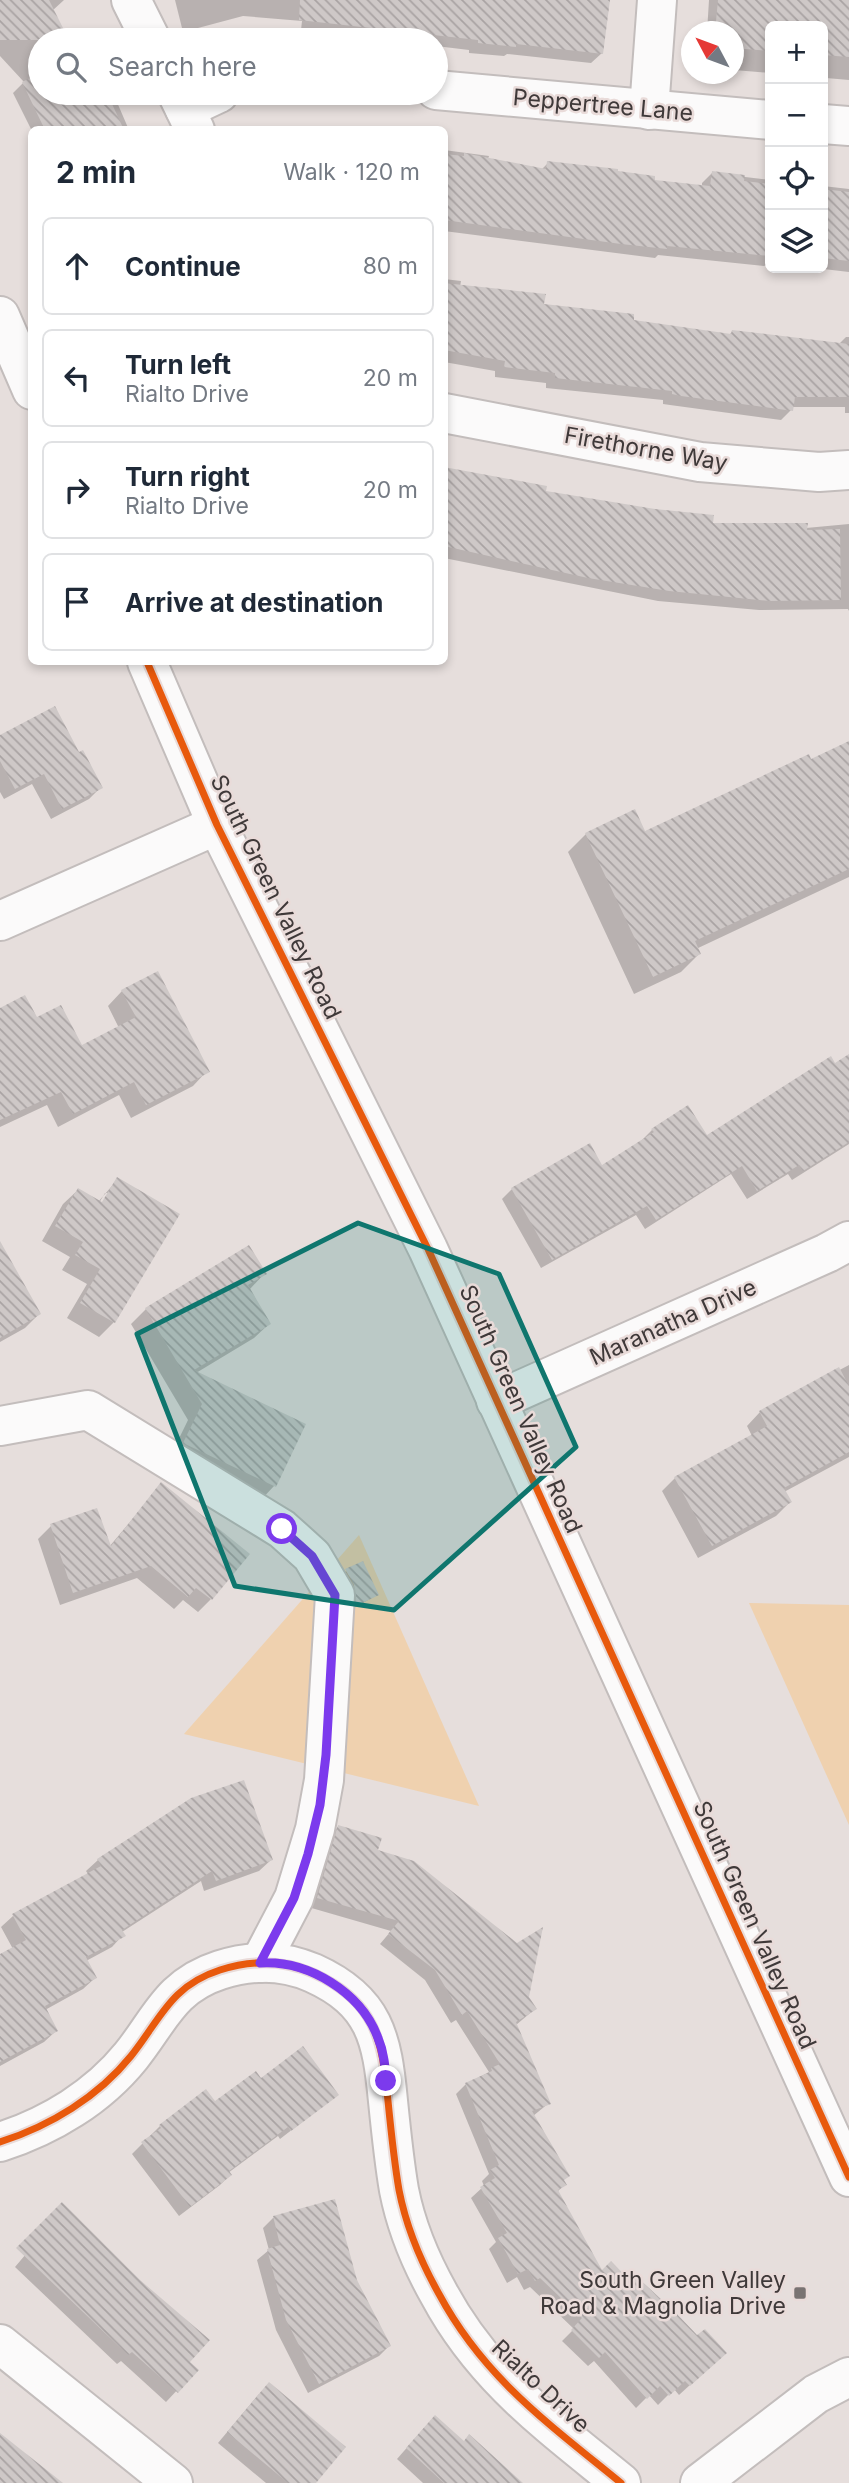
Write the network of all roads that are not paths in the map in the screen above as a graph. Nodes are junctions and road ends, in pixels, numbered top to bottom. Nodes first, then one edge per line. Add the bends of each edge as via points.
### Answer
1 (131, 0) edge
2 (657, 0) edge
3 (145, 28) edge
4 (448, 91) edge
5 (649, 110) junction
6 (765, 120) edge
7 (828, 124) edge
8 (849, 126) edge
9 (0, 316) edge
10 (28, 381) edge
11 (448, 414) edge
12 (849, 470) edge
13 (148, 665) edge
14 (217, 825) junction
15 (0, 921) edge
16 (849, 1241) edge
17 (496, 1401) junction
18 (0, 1426) edge
19 (260, 1963) junction
20 (0, 2142) edge
21 (849, 2177) edge
22 (0, 2344) edge
23 (849, 2377) edge
24 (173, 2483) edge
25 (621, 2483) edge
26 (700, 2483) edge

1 - 3 street
2 - 5 street
4 - 5 street, Peppertree Lane
5 - 6 street, Peppertree Lane
7 - 8 street
9 - 10 street
11 - 12 street, Firethorne Way via 701,462
13 - 14 street, South Green Valley Road
14 - 15 street
14 - 17 street, South Green Valley Road via 428,1249
16 - 17 street, Maranatha Drive
17 - 21 street, South Green Valley Road
18 - 19 street via 88,1410 282,1529 312,1556 335,1595 326,1755 317,1817 294,1898
19 - 20 street, Rialto Drive via 218,1970 181,1991 166,2004 132,2056 91,2095 52,2120
19 - 25 street, Rialto Drive via 295,1966 316,1975 337,1986 369,2018 384,2056 400,2194 439,2294 491,2370
22 - 24 street
23 - 26 street via 816,2394

